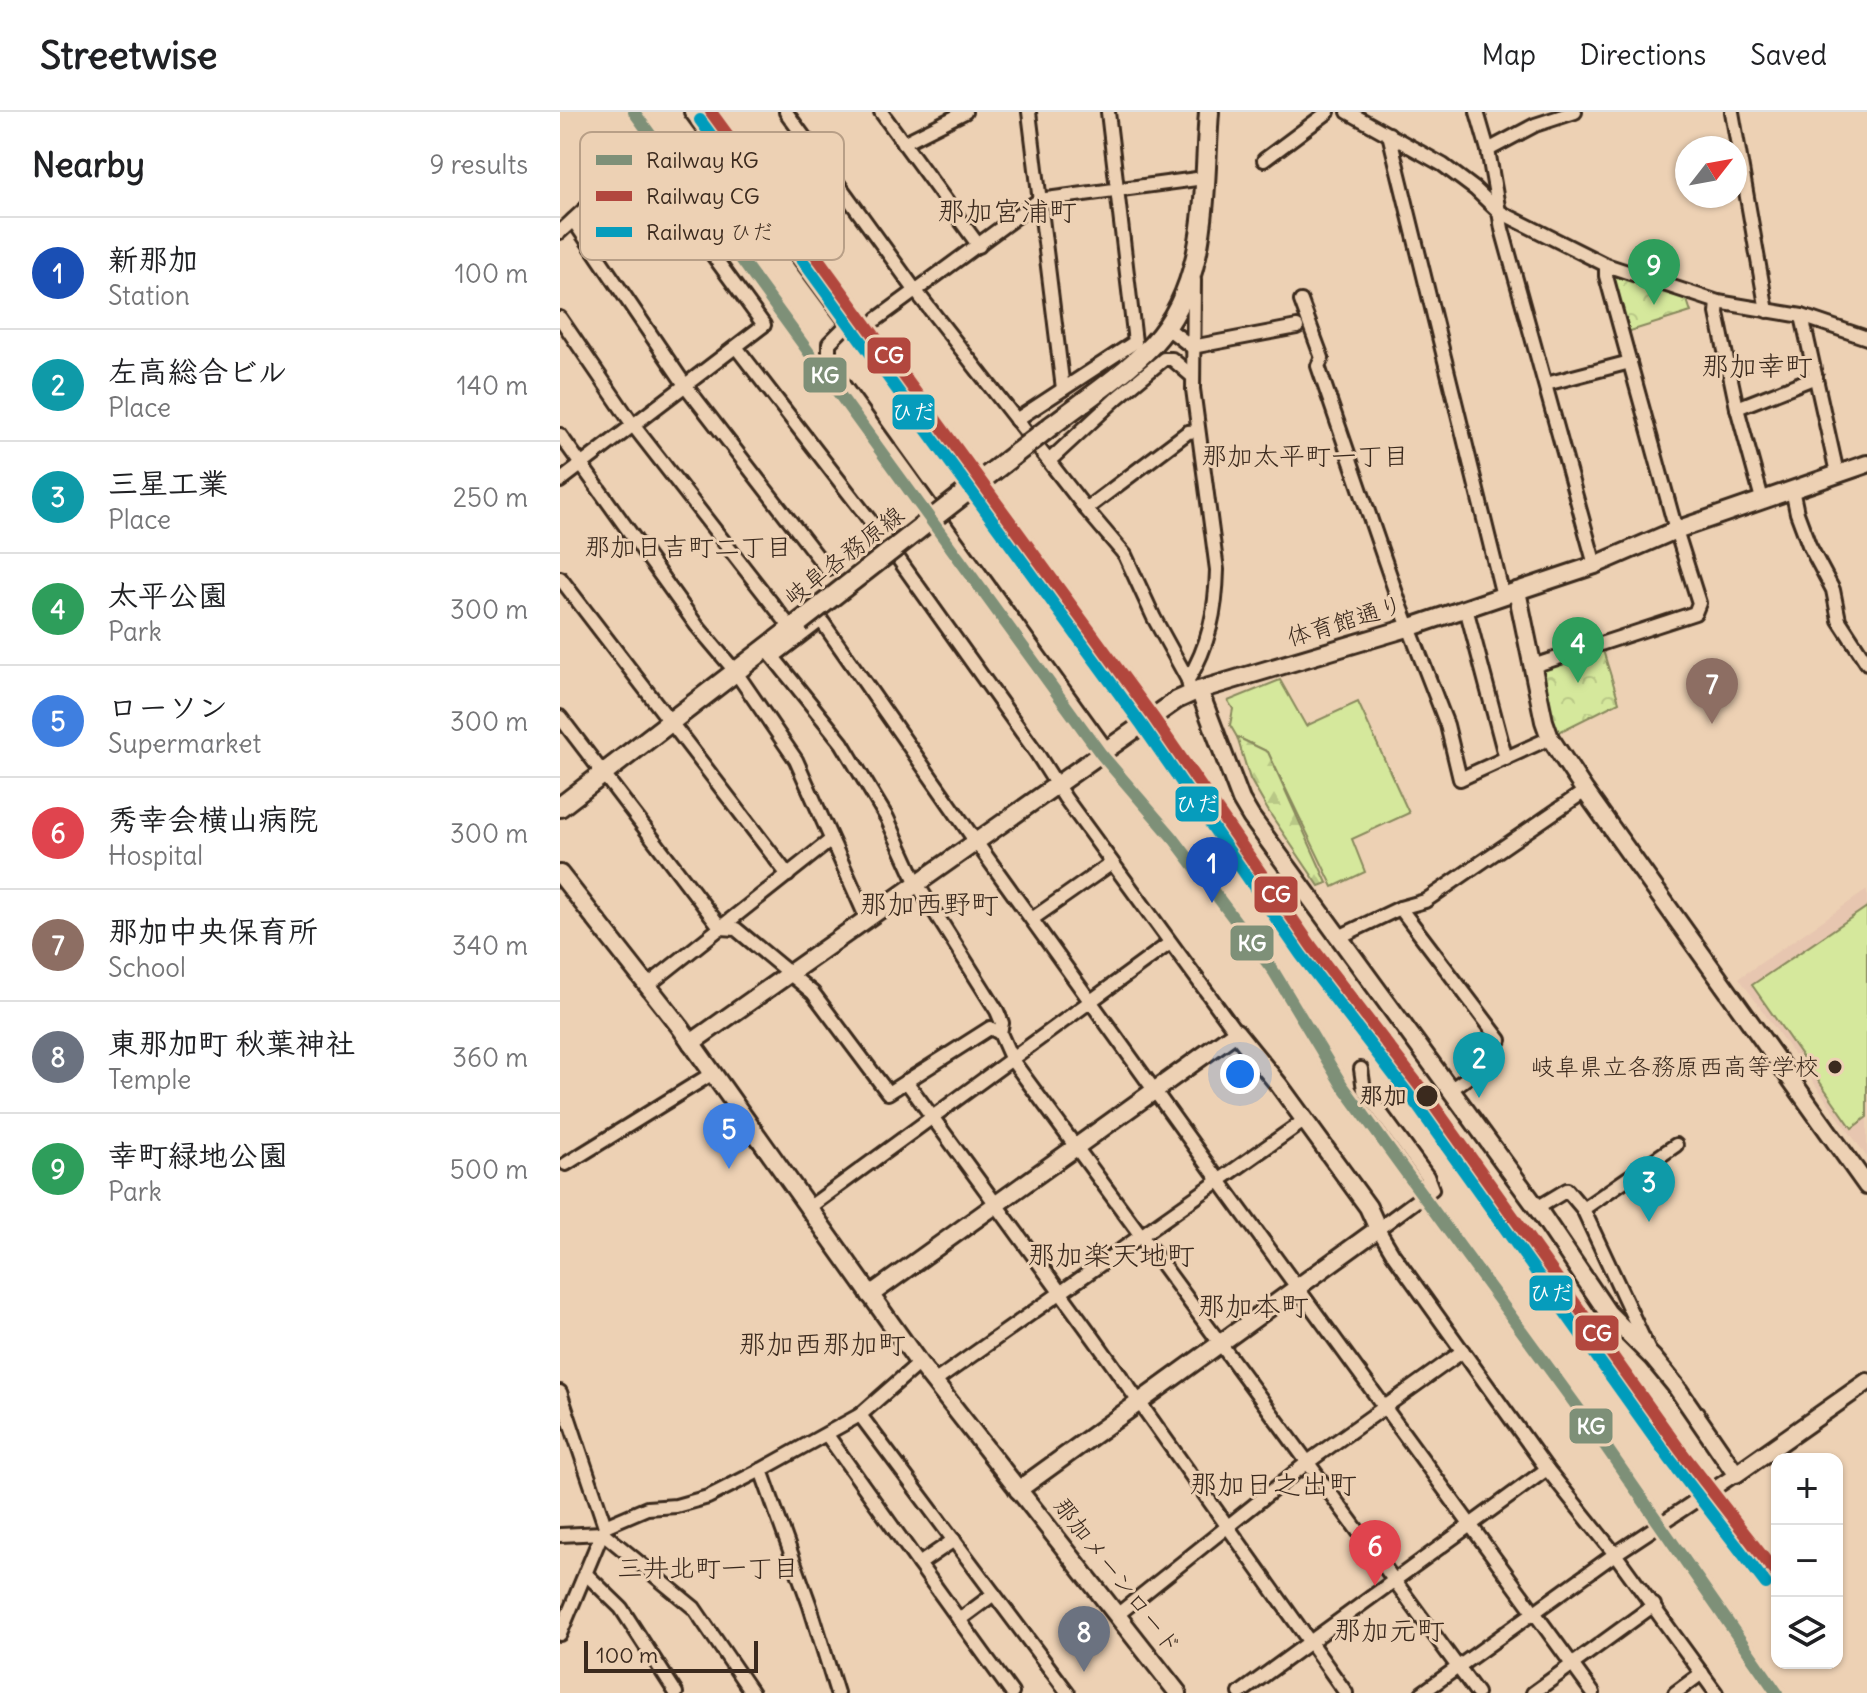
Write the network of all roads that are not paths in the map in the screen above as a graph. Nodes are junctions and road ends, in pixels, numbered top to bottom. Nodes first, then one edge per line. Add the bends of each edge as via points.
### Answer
1 (691, 112) edge
2 (786, 112) edge
3 (881, 112) edge
4 (965, 112) edge
5 (1029, 112) edge
6 (1108, 112) edge
7 (1209, 112) edge
8 (1328, 112) edge
9 (1348, 112) edge
10 (1477, 112) edge
11 (1575, 112) edge
12 (1732, 112) edge
13 (706, 132) edge
14 (800, 132) edge
15 (1389, 134) junction
16 (903, 143) junction
17 (1488, 150) junction
18 (1264, 160) dead end
19 (1204, 178) junction
20 (1117, 188) junction
21 (844, 192) edge
22 (1039, 200) junction
23 (1498, 211) junction
24 (580, 214) edge
25 (573, 220) junction
26 (580, 230) edge
27 (560, 232) edge
28 (979, 246) junction
29 (600, 260) edge
30 (716, 260) edge
31 (801, 260) edge
32 (1606, 265) junction
33 (1194, 274) junction
34 (915, 290) junction
35 (1301, 301) dead end
36 (1718, 302) junction
37 (1767, 311) junction
38 (1802, 316) junction
39 (560, 318) edge
40 (877, 319) dead end
41 (1166, 327) junction
42 (1297, 327) dead end
43 (1867, 338) edge
44 (736, 347) junction
45 (1192, 347) junction
46 (1630, 362) junction
47 (1193, 377) junction
48 (1816, 377) junction
49 (1546, 384) junction
50 (685, 385) junction
51 (1063, 389) junction
52 (1737, 408) junction
53 (1016, 420) junction
54 (633, 425) junction
55 (1198, 431) junction
56 (560, 435) edge
57 (1049, 461) junction
58 (1867, 464) edge
59 (581, 465) junction
60 (1837, 473) junction
61 (560, 481) edge
62 (1792, 489) junction
63 (1762, 499) junction
64 (1086, 509) junction
65 (1676, 530) junction
66 (1595, 565) junction
67 (827, 569) dead end
68 (560, 578) edge
69 (1510, 594) junction
70 (1466, 608) junction
71 (795, 625) junction
72 (1411, 627) junction
73 (769, 652) junction
74 (1867, 663) edge
75 (1533, 666) junction
76 (735, 671) junction
77 (1192, 688) junction
78 (560, 717) edge
79 (671, 721) junction
80 (1550, 738) junction
81 (1107, 750) junction
82 (1506, 759) junction
83 (605, 774) junction
84 (1057, 784) junction
85 (1585, 791) junction
86 (560, 807) edge
87 (831, 840) junction
88 (976, 842) junction
89 (1112, 863) junction
90 (560, 874) edge
91 (788, 875) junction
92 (917, 884) junction
93 (1400, 908) junction
94 (867, 919) junction
95 (1032, 919) junction
96 (721, 928) junction
97 (1339, 937) junction
98 (1170, 943) junction
99 (789, 975) junction
100 (647, 986) junction
101 (1092, 1001) junction
102 (1236, 1032) junction
103 (1000, 1033) junction
104 (691, 1043) junction
105 (1012, 1060) junction
106 (1361, 1069) dead end
107 (713, 1073) junction
108 (906, 1081) junction
109 (1450, 1090) junction
110 (1156, 1091) junction
111 (932, 1118) junction
112 (1305, 1120) junction
113 (1676, 1145) dead end
114 (1077, 1148) junction
115 (566, 1164) dead end
116 (1218, 1179) junction
117 (1867, 1186) edge
118 (997, 1205) junction
119 (1537, 1208) junction
120 (807, 1209) junction
121 (1583, 1209) junction
122 (1378, 1229) junction
123 (1141, 1235) junction
124 (1297, 1288) junction
125 (1059, 1293) junction
126 (870, 1295) junction
127 (1220, 1344) junction
128 (1463, 1351) junction
129 (1653, 1358) junction
130 (919, 1363) junction
131 (934, 1382) junction
132 (1867, 1382) edge
133 (560, 1392) edge
134 (1138, 1403) junction
135 (1384, 1406) junction
136 (860, 1415) junction
137 (827, 1435) junction
138 (1308, 1462) junction
139 (1547, 1469) junction
140 (761, 1470) junction
141 (1736, 1474) junction
142 (1018, 1490) junction
143 (1471, 1525) junction
144 (1227, 1527) junction
145 (604, 1530) junction
146 (560, 1535) edge
147 (954, 1540) junction
148 (1615, 1554) junction
149 (919, 1564) junction
150 (586, 1574) junction
151 (1395, 1580) junction
152 (994, 1594) junction
153 (1654, 1605) junction
154 (1535, 1612) junction
155 (1117, 1615) junction
156 (959, 1620) junction
157 (560, 1634) edge
158 (1310, 1642) junction
159 (1572, 1665) junction
160 (1458, 1666) junction
161 (1702, 1673) junction
162 (676, 1693) edge
163 (752, 1693) edge
164 (837, 1693) edge
165 (1012, 1693) edge
166 (1068, 1693) edge
167 (1178, 1693) edge
168 (1240, 1693) edge
169 (1346, 1693) edge
170 (1422, 1693) edge
171 (1477, 1693) edge
172 (1533, 1693) edge
173 (1593, 1693) edge
174 (1675, 1693) edge
175 (1716, 1693) edge

1 - 13 street
2 - 14 street
3 - 16 street
4 - 16 street
5 - 22 street
6 - 20 street
7 - 19 main road, 岐阜各務原線
8 - 18 street
9 - 15 street
10 - 17 street
11 - 17 street via 1535,125
12 - 37 street
15 - 23 street via 1443,165
15 - 69 street
16 - 28 street
17 - 23 street
19 - 20 street
19 - 33 main road, 岐阜各務原線
20 - 22 street
20 - 51 street via 1135,342
21 - 34 street
22 - 28 street
22 - 51 street
23 - 32 street
23 - 49 street
24 - 25 street
25 - 26 street
25 - 27 street
28 - 34 street
29 - 50 street
30 - 44 street via 764,325
31 - 81 street via 845,320 829,343 829,365
32 - 36 street
32 - 46 street
33 - 41 main road, 岐阜各務原線
33 - 45 street
34 - 40 street
34 - 53 street
35 - 72 street via 1322,358 1318,366
36 - 37 street
36 - 52 street
37 - 38 street
38 - 43 street
38 - 48 street
39 - 54 street
41 - 45 street
41 - 71 main road, 岐阜各務原線, bridge via 1134,361
42 - 45 street
44 - 50 street
44 - 84 street via 885,540
45 - 47 street
46 - 49 street
46 - 65 street
47 - 55 street
47 - 57 street via 1172,359 1164,359
48 - 52 street
48 - 60 street
49 - 66 street
50 - 54 street
50 - 67 street
51 - 53 street
52 - 63 street
53 - 57 street
54 - 59 street
54 - 71 street
55 - 64 street via 1188,432
55 - 77 street via 1217,570 1210,634
56 - 59 street
57 - 64 street
58 - 60 street
59 - 61 street
59 - 76 street
60 - 62 street
62 - 63 street
62 - 74 street via 1809,545 1833,590 1839,620
63 - 65 street
64 - 77 street via 1125,555
65 - 66 street
65 - 75 street via 1699,603 1695,613
66 - 69 street, 体育館通り
68 - 79 street
69 - 70 street, 体育館通り
69 - 75 street
70 - 72 street, 体育館通り
70 - 82 street
71 - 73 main road, 岐阜各務原線
72 - 77 street, 体育館通り
72 - 82 street via 1447,725 1460,779
73 - 76 main road, 岐阜各務原線
73 - 88 street via 821,620
73 - 92 street via 842,743 887,818
75 - 80 street
76 - 79 main road, 岐阜各務原線
76 - 87 street via 796,760
77 - 81 street, 体育館通り
77 - 97 street via 1241,800
78 - 83 street
79 - 83 main road, 岐阜各務原線
79 - 91 street
80 - 82 street
80 - 85 street
81 - 84 street, 体育館通り
83 - 86 main road, 岐阜各務原線
83 - 96 street
84 - 88 street, 体育館通り
84 - 89 street
85 - 93 street via 1425,901
85 - 117 street
87 - 91 street
87 - 94 street
88 - 92 street, 体育館通り
88 - 95 street
89 - 95 street
89 - 98 street
90 - 100 street
91 - 96 street
92 - 94 street, 体育館通り
92 - 103 street via 997,1011
93 - 97 street
93 - 109 street via 1500,1040 1473,1060 1474,1073
94 - 99 street, 体育館通り
95 - 101 street
96 - 99 street via 736,929
96 - 100 street
97 - 109 street
98 - 101 street
98 - 102 street
99 - 104 street, 体育館通り
99 - 108 street via 813,993 888,1093
100 - 104 street
101 - 105 street
101 - 110 street
102 - 110 street
102 - 112 street
103 - 105 street
103 - 108 street via 990,1028
104 - 107 street
105 - 111 street
105 - 114 street
106 - 122 street via 1364,1090 1432,1189
107 - 115 street
107 - 120 street
108 - 111 street
109 - 119 street
110 - 114 street
110 - 116 street
111 - 118 street
111 - 120 street
112 - 116 street
112 - 122 street
113 - 121 street
114 - 118 street
114 - 123 street
116 - 123 street
116 - 124 street
118 - 125 street
118 - 126 street
119 - 121 street via 1567,1190
119 - 129 street via 1608,1313
120 - 126 street, 那加メーンロード
121 - 129 street
122 - 124 street
122 - 128 street
123 - 125 street
123 - 127 street
124 - 127 street
124 - 135 street
125 - 131 street
125 - 134 street
126 - 130 street, 那加メーンロード
127 - 134 street
127 - 138 street
128 - 135 street
128 - 139 street
129 - 141 street
130 - 131 street, 那加メーンロード
130 - 136 street
131 - 142 street, 那加メーンロード
132 - 141 street
133 - 145 street
134 - 142 street
134 - 144 street
135 - 138 street
135 - 143 street
136 - 137 street
136 - 147 street
137 - 140 street
137 - 149 street
138 - 144 street
138 - 151 street
139 - 143 street
139 - 148 street
140 - 145 street via 708,1497 647,1508
140 - 164 street
141 - 148 street
142 - 155 street, 那加メーンロード
143 - 151 street
143 - 154 street
144 - 155 street
144 - 158 street
145 - 146 street
145 - 150 street
145 - 163 street via 694,1608
147 - 149 street
147 - 152 street
148 - 153 street
148 - 154 street
149 - 156 street
150 - 157 street
150 - 162 street via 621,1608
151 - 158 street
151 - 160 street
152 - 156 street
152 - 166 street
153 - 159 street
153 - 161 street
154 - 159 street
154 - 160 street
155 - 167 street, 那加メーンロード
156 - 165 street
158 - 168 street
158 - 169 street
159 - 172 street
159 - 173 street
160 - 170 street
160 - 171 street
161 - 174 street
161 - 175 street

